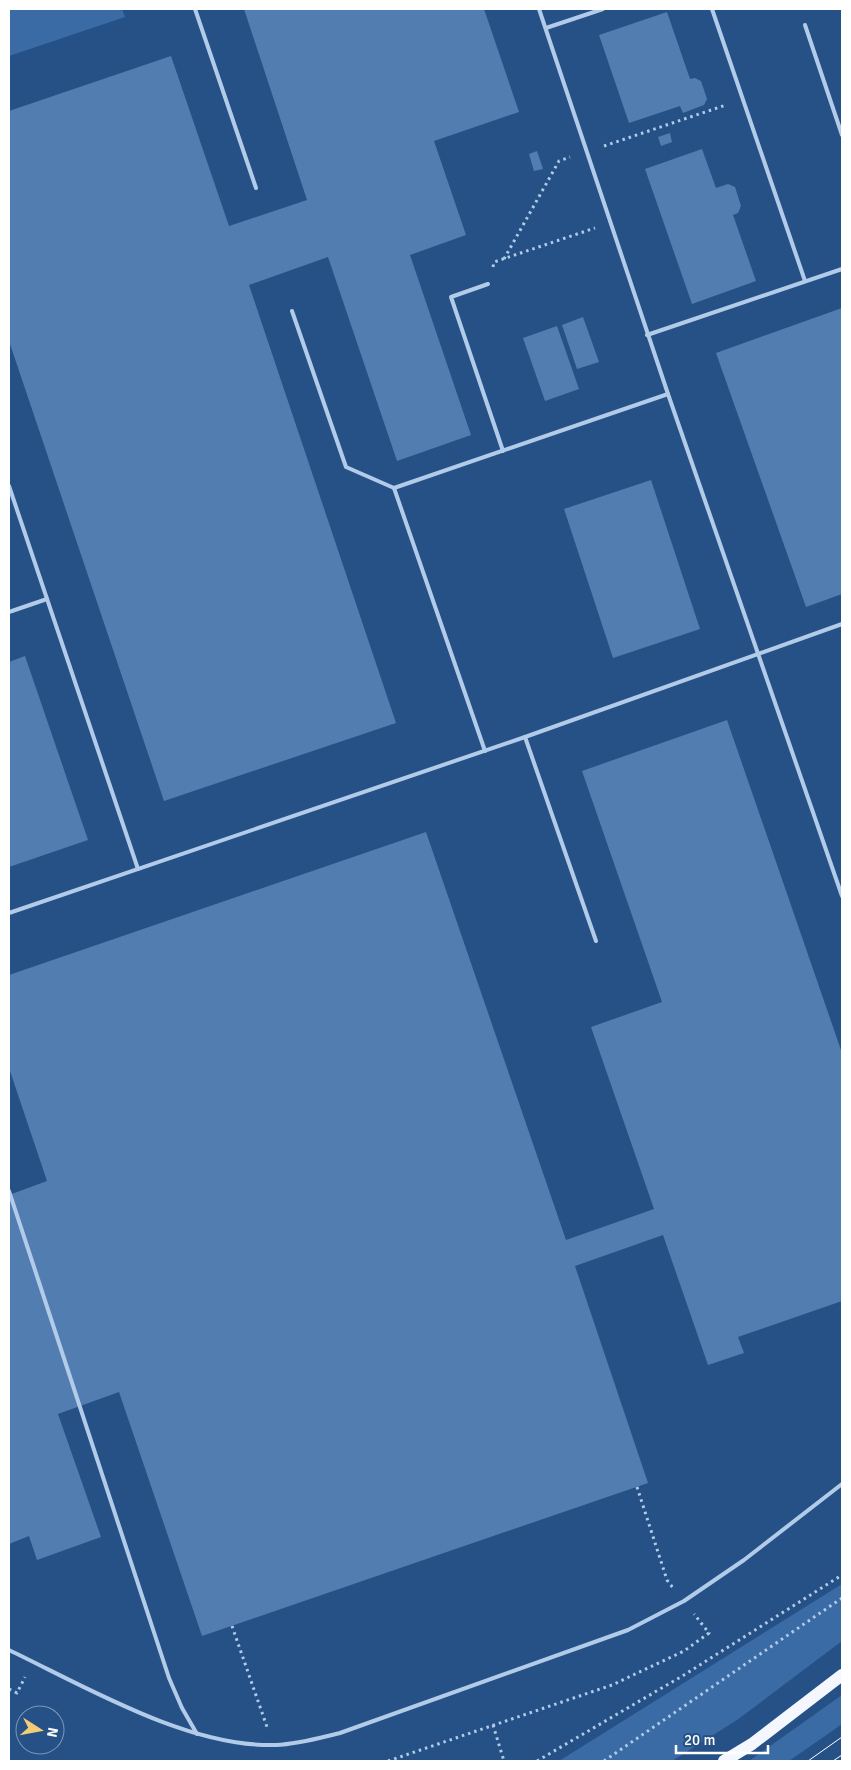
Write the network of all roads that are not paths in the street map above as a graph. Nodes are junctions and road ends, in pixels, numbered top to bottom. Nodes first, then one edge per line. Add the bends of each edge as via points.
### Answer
1 (195, 9) edge
2 (539, 9) edge
3 (604, 9) edge
4 (712, 9) edge
5 (805, 25) dead end
6 (546, 28) junction
7 (842, 135) edge
8 (256, 188) dead end
9 (842, 269) edge
10 (805, 281) junction
11 (488, 284) road end
12 (292, 311) dead end
13 (647, 335) junction
14 (668, 394) junction
15 (503, 450) junction
16 (9, 486) edge
17 (394, 488) junction
18 (47, 599) junction
19 (9, 612) edge
20 (842, 624) edge
21 (758, 655) junction
22 (525, 737) junction
23 (485, 751) junction
24 (138, 869) junction
25 (842, 896) edge
26 (9, 913) edge
27 (596, 940) dead end
28 (9, 1191) edge
29 (842, 1484) edge
30 (9, 1650) edge
31 (842, 1676) edge
32 (197, 1734) junction
33 (724, 1761) edge

1 - 8 lane
2 - 6 lane
3 - 6 lane
4 - 10 lane
5 - 7 lane
6 - 13 lane
9 - 10 lane
10 - 13 lane
11 - 15 lane via 451,297
12 - 17 lane via 346,467
13 - 14 lane
14 - 15 lane
14 - 21 lane
15 - 17 lane
16 - 18 lane
17 - 23 lane
18 - 19 lane
18 - 24 lane
20 - 21 lane
21 - 22 lane
21 - 25 lane
22 - 23 lane
22 - 27 lane
23 - 24 lane
24 - 26 lane
28 - 32 lane via 169,1678
29 - 32 lane via 692,1596 628,1630 340,1732 302,1742 274,1745
30 - 32 lane via 164,1723
31 - 33 main road via 752,1744

